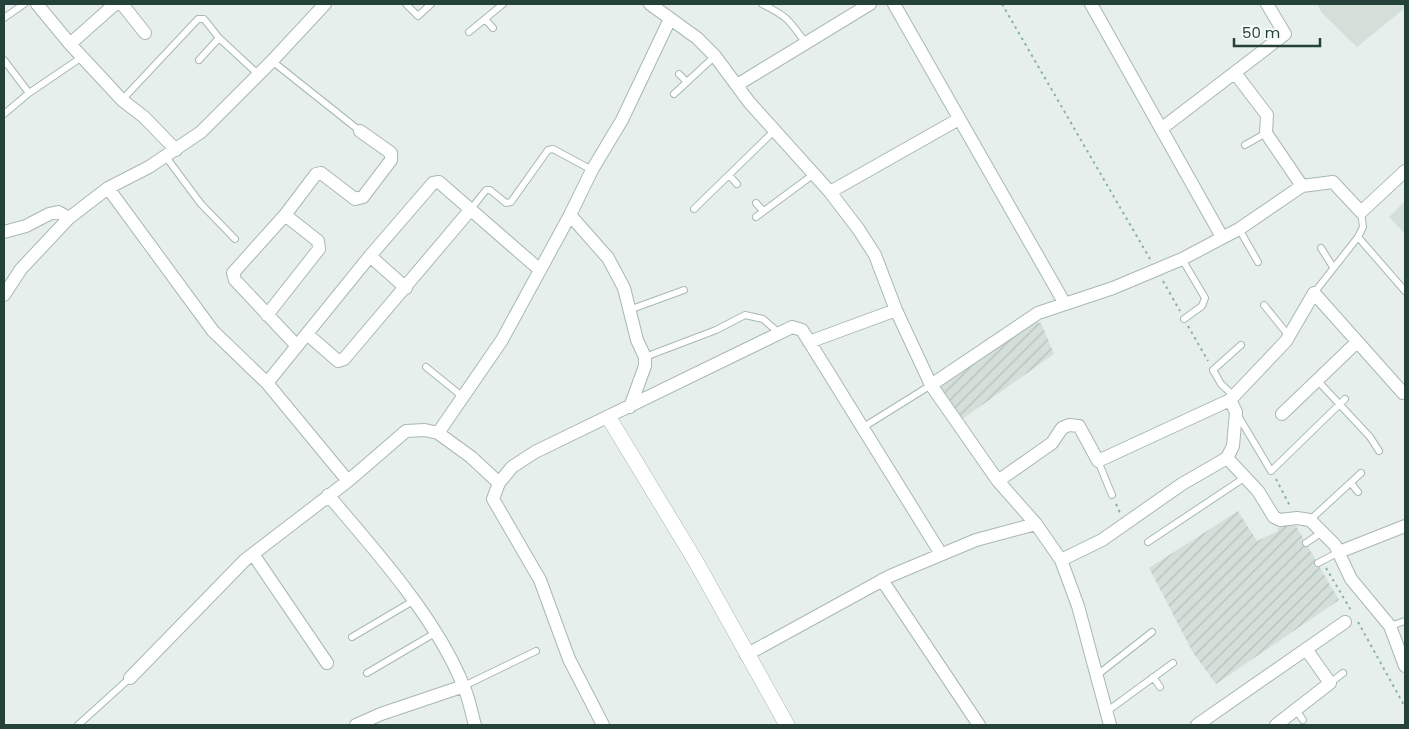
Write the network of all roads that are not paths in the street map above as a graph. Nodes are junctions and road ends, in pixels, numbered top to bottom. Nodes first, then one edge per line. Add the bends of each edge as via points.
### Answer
1 (24, 4) edge
2 (37, 4) edge
3 (115, 4) edge
4 (122, 4) edge
5 (326, 4) edge
6 (406, 4) edge
7 (432, 4) edge
8 (503, 4) edge
9 (650, 4) edge
10 (762, 4) edge
11 (870, 4) edge
12 (894, 4) edge
13 (1091, 4) edge
14 (1267, 4) edge
15 (4, 18) edge
16 (485, 19) junction
17 (670, 19) junction
18 (493, 28) dead end
19 (469, 32) dead end
20 (145, 33) dead end
21 (219, 38) junction
22 (805, 42) junction
23 (70, 44) junction
24 (82, 56) junction
25 (715, 56) junction
26 (4, 60) edge
27 (198, 60) dead end
28 (272, 61) junction
29 (1235, 73) junction
30 (679, 74) dead end
31 (259, 75) junction
32 (687, 82) junction
33 (737, 86) junction
34 (29, 93) junction
35 (674, 94) dead end
36 (122, 100) junction
37 (4, 114) edge
38 (959, 119) junction
39 (1161, 129) junction
40 (360, 131) joint
41 (774, 131) junction
42 (1266, 133) junction
43 (1245, 145) dead end
44 (171, 153) junction
45 (592, 170) junction
46 (1405, 171) edge
47 (814, 174) junction
48 (729, 175) junction
49 (737, 184) dead end
50 (1302, 186) junction
51 (108, 188) junction
52 (830, 192) junction
53 (756, 202) dead end
54 (471, 209) junction
55 (694, 209) dead end
56 (762, 212) junction
57 (1361, 212) junction
58 (285, 214) junction
59 (570, 215) junction
60 (756, 216) dead end
61 (69, 218) junction
62 (1239, 229) junction
63 (4, 232) edge
64 (1222, 237) junction
65 (1358, 237) junction
66 (235, 239) dead end
67 (1321, 248) dead end
68 (370, 256) junction
69 (1182, 258) junction
70 (1258, 262) dead end
71 (1334, 267) junction
72 (540, 270) junction
73 (406, 288) junction
74 (684, 290) dead end
75 (1405, 291) edge
76 (1314, 293) junction
77 (4, 295) edge
78 (1065, 304) junction
79 (1264, 305) dead end
80 (628, 310) junction
81 (896, 310) junction
82 (267, 315) junction
83 (1184, 319) dead end
84 (779, 333) junction
85 (307, 334) junction
86 (1289, 336) junction
87 (809, 342) junction
88 (1357, 342) junction
89 (1241, 345) dead end
90 (297, 346) junction
91 (645, 357) junction
92 (426, 367) dead end
93 (1317, 380) junction
94 (267, 383) junction
95 (931, 385) junction
96 (1403, 393) dead end
97 (463, 396) junction
98 (1345, 399) dead end
99 (1233, 403) junction
100 (1338, 406) junction
101 (630, 407) junction
102 (1282, 414) dead end
103 (609, 418) junction
104 (862, 428) junction
105 (438, 433) junction
106 (1379, 451) dead end
107 (1227, 458) junction
108 (1098, 461) junction
109 (1361, 473) dead end
110 (1244, 478) junction
111 (348, 481) junction
112 (998, 481) junction
113 (499, 482) junction
114 (1351, 483) junction
115 (1358, 492) dead end
116 (328, 495) junction
117 (1112, 495) road end
118 (1310, 520) junction
119 (1036, 524) junction
120 (1405, 526) edge
121 (1323, 531) junction
122 (1148, 542) dead end
123 (1306, 543) dead end
124 (1339, 552) junction
125 (253, 554) junction
126 (941, 554) junction
127 (1062, 560) junction
128 (1320, 562) road end
129 (882, 580) junction
130 (413, 601) junction
131 (1405, 621) edge
132 (1344, 622) dead end
133 (1390, 626) junction
134 (1152, 632) dead end
135 (435, 634) junction
136 (352, 637) dead end
137 (1306, 649) junction
138 (536, 651) dead end
139 (746, 656) junction
140 (327, 663) dead end
141 (1173, 663) dead end
142 (1405, 666) edge
143 (367, 673) dead end
144 (1343, 673) dead end
145 (1096, 676) junction
146 (1153, 677) junction
147 (130, 678) joint
148 (1330, 683) junction
149 (464, 686) junction
150 (1160, 687) dead end
151 (1108, 719) edge
152 (78, 725) edge
153 (356, 725) edge
154 (474, 725) edge
155 (603, 725) edge
156 (787, 725) edge
157 (979, 725) edge
158 (1197, 725) edge
159 (1276, 725) edge

1 - 15 lane
2 - 23 street
3 - 23 street
4 - 20 street
5 - 28 street
6 - 7 lane via 418,16
8 - 16 lane
9 - 17 street
10 - 22 lane via 780,11
11 - 22 street
12 - 38 street
13 - 39 street
14 - 29 street via 1285,34
16 - 18 lane
16 - 19 lane
17 - 25 street
17 - 45 street via 636,93
21 - 27 lane
21 - 31 lane
21 - 36 lane via 204,19 198,19
22 - 33 street
23 - 24 street
24 - 34 lane
24 - 36 street
25 - 32 lane
25 - 33 street
26 - 34 lane
28 - 31 street
28 - 40 lane
29 - 39 street
29 - 42 street via 1267,115
30 - 32 lane
31 - 44 street via 201,132
32 - 35 lane
33 - 41 street
34 - 37 lane
36 - 44 street via 144,117
38 - 52 street
38 - 78 street
39 - 64 street
40 - 58 street via 391,153 391,160 363,197 355,199 321,173 316,174
41 - 47 street
41 - 48 lane
42 - 43 lane
42 - 50 street
44 - 51 street
44 - 66 lane via 201,204
45 - 54 lane via 553,149 548,150 511,202 506,203 486,190
45 - 59 street
46 - 57 street
47 - 52 street
47 - 56 lane
48 - 49 lane
48 - 55 lane
50 - 57 street via 1333,182
50 - 62 street
51 - 61 street
51 - 94 street via 213,331
52 - 81 street via 875,255
53 - 56 lane
54 - 68 street via 439,182 433,183
54 - 72 street
54 - 73 street
56 - 60 lane
57 - 65 lane via 1363,227
58 - 82 street via 234,273 235,280
58 - 82 street via 318,240 319,250
59 - 72 street
59 - 80 street via 608,258 624,288
61 - 63 street via 58,212
61 - 77 street via 20,269
62 - 64 street
62 - 70 lane
64 - 69 street
65 - 71 lane
65 - 75 lane
67 - 71 lane
68 - 73 street
68 - 85 street
69 - 78 street via 1113,288
69 - 83 lane via 1205,298 1202,306
71 - 76 lane
72 - 97 street via 502,340
73 - 85 street via 344,359 338,360
74 - 80 lane
76 - 86 street
76 - 88 street
78 - 95 street via 1038,313
79 - 86 lane
80 - 91 street
81 - 87 street
81 - 95 street
82 - 90 street
84 - 87 street via 792,327 802,330
84 - 91 lane via 763,319 746,315
84 - 101 street
85 - 90 street
86 - 99 street
87 - 104 street
88 - 93 street
88 - 96 street
89 - 99 lane via 1213,370
90 - 94 street
91 - 101 street via 645,366
92 - 97 lane
93 - 100 lane
93 - 102 street
94 - 111 street
95 - 104 lane
95 - 112 street
97 - 105 street
98 - 100 lane
99 - 100 lane via 1271,470
99 - 107 street via 1233,446
99 - 108 street
100 - 106 lane via 1370,437
101 - 103 street
103 - 113 street via 558,438 512,467
103 - 139 street via 695,560
104 - 126 street
105 - 111 street via 406,430
105 - 113 street
107 - 110 street
107 - 127 street via 1182,484 1102,540
108 - 112 street via 1079,426 1069,425 1062,428 1052,443
108 - 117 lane
109 - 114 lane
110 - 118 street via 1258,492 1274,517 1290,521
110 - 122 lane
111 - 116 street
112 - 119 street
113 - 155 street via 493,499 540,580 569,659
114 - 115 lane
114 - 118 lane
116 - 125 street
116 - 130 street
118 - 121 street
119 - 126 street via 976,540
119 - 127 street
120 - 124 street
121 - 123 lane
121 - 124 street
124 - 128 lane
124 - 133 street via 1351,579
125 - 140 street
125 - 147 street
126 - 129 street
127 - 145 street
129 - 139 street
129 - 157 street
130 - 135 street
130 - 136 lane
131 - 133 lane
132 - 137 street
133 - 142 street
134 - 145 lane
135 - 143 lane
135 - 149 street
137 - 148 street
137 - 158 street
138 - 149 lane
139 - 156 street
141 - 146 lane
144 - 148 lane
145 - 151 street
146 - 150 lane
146 - 151 lane
147 - 152 lane
148 - 159 street via 1300,715
149 - 153 street
149 - 154 street

